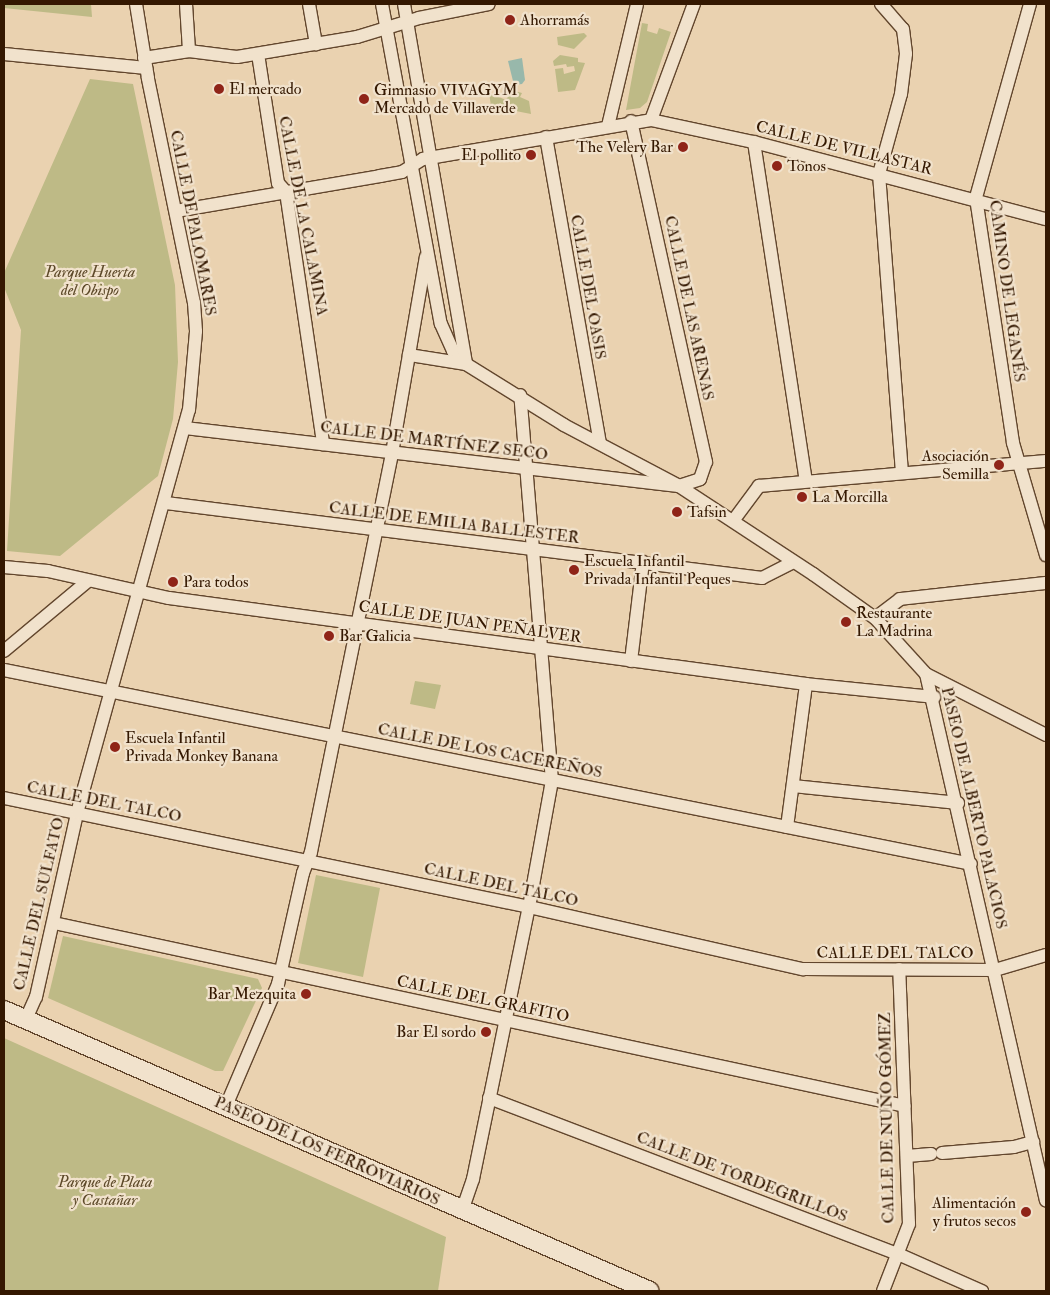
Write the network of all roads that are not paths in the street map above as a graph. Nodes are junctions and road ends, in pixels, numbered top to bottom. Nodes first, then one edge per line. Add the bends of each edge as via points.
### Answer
1 (136, 4) edge
2 (186, 4) edge
3 (309, 4) edge
4 (382, 4) edge
5 (404, 4) edge
6 (490, 4) edge
7 (637, 4) edge
8 (694, 4) edge
9 (881, 4) edge
10 (1030, 4) edge
11 (407, 21) junction
12 (386, 29) junction
13 (316, 44) junction
14 (189, 51) junction
15 (4, 54) edge
16 (258, 54) junction
17 (145, 63) junction
18 (650, 120) junction
19 (631, 121) junction
20 (608, 126) junction
21 (546, 136) junction
22 (754, 142) junction
23 (431, 158) junction
24 (412, 165) junction
25 (879, 174) junction
26 (286, 192) junction
27 (976, 198) junction
28 (176, 211) junction
29 (1046, 219) edge
30 (427, 247) junction
31 (408, 358) junction
32 (466, 364) junction
33 (520, 395) junction
34 (185, 428) junction
35 (600, 442) junction
36 (323, 444) junction
37 (392, 453) junction
38 (1046, 461) edge
39 (1017, 463) junction
40 (526, 469) junction
41 (902, 473) junction
42 (806, 480) junction
43 (679, 486) junction
44 (166, 503) junction
45 (733, 520) junction
46 (377, 530) junction
47 (532, 550) junction
48 (1046, 555) edge
49 (642, 562) junction
50 (793, 562) junction
51 (4, 567) edge
52 (88, 580) junction
53 (1046, 583) edge
54 (138, 593) junction
55 (875, 618) junction
56 (358, 623) junction
57 (540, 648) junction
58 (4, 651) edge
59 (631, 661) junction
60 (4, 670) edge
61 (926, 674) junction
62 (806, 684) junction
63 (111, 692) junction
64 (934, 697) junction
65 (1046, 735) edge
66 (334, 737) junction
67 (552, 781) junction
68 (793, 786) junction
69 (4, 798) edge
70 (958, 803) junction
71 (77, 812) junction
72 (787, 827) junction
73 (308, 860) junction
74 (971, 864) junction
75 (529, 907) junction
76 (54, 923) junction
77 (1046, 954) edge
78 (899, 969) junction
79 (995, 970) junction
80 (281, 971) junction
81 (4, 1010) edge
82 (26, 1019) junction
83 (504, 1021) junction
84 (489, 1098) junction
85 (226, 1106) junction
86 (905, 1106) junction
87 (1033, 1142) junction
88 (907, 1156) junction
89 (1046, 1201) edge
90 (462, 1211) junction
91 (898, 1254) junction
92 (650, 1291) edge
93 (883, 1291) edge
94 (982, 1291) edge

1 - 17 street, CALLE DE PALOMARES
2 - 14 street
3 - 13 street
4 - 12 street, PASEO DE ALBERTO PALACIOS
5 - 11 street
6 - 11 street
7 - 20 street
8 - 18 street
9 - 25 street via 903,29 906,54 901,94
10 - 27 street, CAMINO DE LEGANÉS
11 - 12 street
11 - 23 street
12 - 13 street
12 - 24 street, PASEO DE ALBERTO PALACIOS
13 - 16 street
14 - 16 street via 236,57
14 - 17 street
15 - 17 street
16 - 26 street, CALLE DE LA CALAMINA via 278,183
17 - 28 street, CALLE DE PALOMARES
18 - 19 street, CALLE DE VILLASTAR
18 - 22 street, CALLE DE VILLASTAR
19 - 20 street, CALLE DE VILLASTAR
19 - 43 street, CALLE DE LAS ARENAS via 706,462 700,479
20 - 21 street, CALLE DE VILLASTAR
21 - 23 street, CALLE DE VILLASTAR
21 - 35 street, CALLE DEL OASIS
22 - 25 street, CALLE DE VILLASTAR
22 - 42 street
23 - 24 street, CALLE DE VILLASTAR
23 - 32 street
24 - 26 street, CALLE DE VILLASTAR via 402,172
24 - 30 street, PASEO DE ALBERTO PALACIOS
25 - 27 street, CALLE DE VILLASTAR
25 - 41 street
26 - 28 street, CALLE DE VILLASTAR
26 - 36 street, CALLE DE LA CALAMINA
27 - 29 street, CALLE DE VILLASTAR
27 - 39 street, CAMINO DE LEGANÉS
28 - 34 street, CALLE DE PALOMARES via 194,303 196,331
30 - 31 street
30 - 32 street, PASEO DE ALBERTO PALACIOS via 445,338
31 - 32 street
31 - 37 street
32 - 33 street, PASEO DE ALBERTO PALACIOS
33 - 35 street, PASEO DE ALBERTO PALACIOS via 564,425
33 - 40 street
34 - 36 street, CALLE DE MARTÍNEZ SECO
34 - 44 street, CALLE DE PALOMARES
35 - 43 street, PASEO DE ALBERTO PALACIOS
36 - 37 street, CALLE DE MARTÍNEZ SECO
37 - 40 street, CALLE DE MARTÍNEZ SECO
37 - 46 street
38 - 39 street
39 - 41 street
39 - 48 street, CAMINO DE LEGANÉS
40 - 43 street, CALLE DE MARTÍNEZ SECO
40 - 47 street
41 - 42 street
42 - 45 street via 759,486
43 - 45 street, PASEO DE ALBERTO PALACIOS
44 - 46 street, CALLE DE EMILIA BALLESTER
44 - 54 street, CALLE DE PALOMARES
45 - 50 street, PASEO DE ALBERTO PALACIOS
46 - 47 street, CALLE DE EMILIA BALLESTER
46 - 56 street
47 - 49 street, CALLE DE EMILIA BALLESTER
47 - 57 street
49 - 50 street, CALLE DE EMILIA BALLESTER via 762,578
49 - 59 street
50 - 55 street, PASEO DE ALBERTO PALACIOS
51 - 52 street, CALLE DE JUAN PEÑALVER via 48,571
52 - 54 street, CALLE DE JUAN PEÑALVER
52 - 58 street
53 - 55 street via 900,599
54 - 56 street, CALLE DE JUAN PEÑALVER
54 - 63 street, CALLE DEL SULFATO
55 - 61 street, PASEO DE ALBERTO PALACIOS
56 - 57 street, CALLE DE JUAN PEÑALVER
56 - 66 street
57 - 59 street, CALLE DE JUAN PEÑALVER
57 - 67 street
59 - 62 street, CALLE DE JUAN PEÑALVER
60 - 63 street, CALLE DE LOS CACEREÑOS
61 - 64 street, PASEO DE ALBERTO PALACIOS
61 - 65 street
62 - 64 street, CALLE DE JUAN PEÑALVER
62 - 68 street
63 - 66 street, CALLE DE LOS CACEREÑOS
63 - 71 street, CALLE DEL SULFATO
64 - 70 street, PASEO DE ALBERTO PALACIOS
66 - 67 street, CALLE DE LOS CACEREÑOS
66 - 73 street
67 - 72 street, CALLE DE LOS CACEREÑOS
67 - 75 street
68 - 70 street
68 - 72 street
69 - 71 street, CALLE DEL TALCO
70 - 74 street, PASEO DE ALBERTO PALACIOS
71 - 73 street, CALLE DEL TALCO
71 - 76 street, CALLE DEL SULFATO
72 - 74 street, CALLE DE LOS CACEREÑOS
73 - 75 street, CALLE DEL TALCO
73 - 80 street
74 - 79 street, PASEO DE ALBERTO PALACIOS
75 - 78 street, CALLE DEL TALCO via 804,969
75 - 83 street
76 - 80 street, CALLE DEL GRAFITO
76 - 82 street, CALLE DEL SULFATO via 36,997
77 - 79 street, CALLE DEL TALCO
78 - 79 street, CALLE DEL TALCO
78 - 86 street, CALLE DE NUÑO GÓMEZ
79 - 87 street, PASEO DE ALBERTO PALACIOS
80 - 83 street, CALLE DEL GRAFITO
80 - 85 street
81 - 82 main road, PASEO DE LOS FERROVIARIOS
82 - 85 main road, PASEO DE LOS FERROVIARIOS
83 - 84 street
83 - 86 street, CALLE DEL GRAFITO
84 - 90 street via 473,1179
84 - 91 street, CALLE DE TORDEGRILLOS
85 - 90 main road, PASEO DE LOS FERROVIARIOS
86 - 88 street, CALLE DE NUÑO GÓMEZ
87 - 88 street via 1014,1147
87 - 89 street, PASEO DE ALBERTO PALACIOS
88 - 91 street, CALLE DE NUÑO GÓMEZ via 909,1224
90 - 92 main road, PASEO DE LOS FERROVIARIOS
91 - 93 street, CALLE DE NUÑO GÓMEZ
91 - 94 street, CALLE DE TORDEGRILLOS

